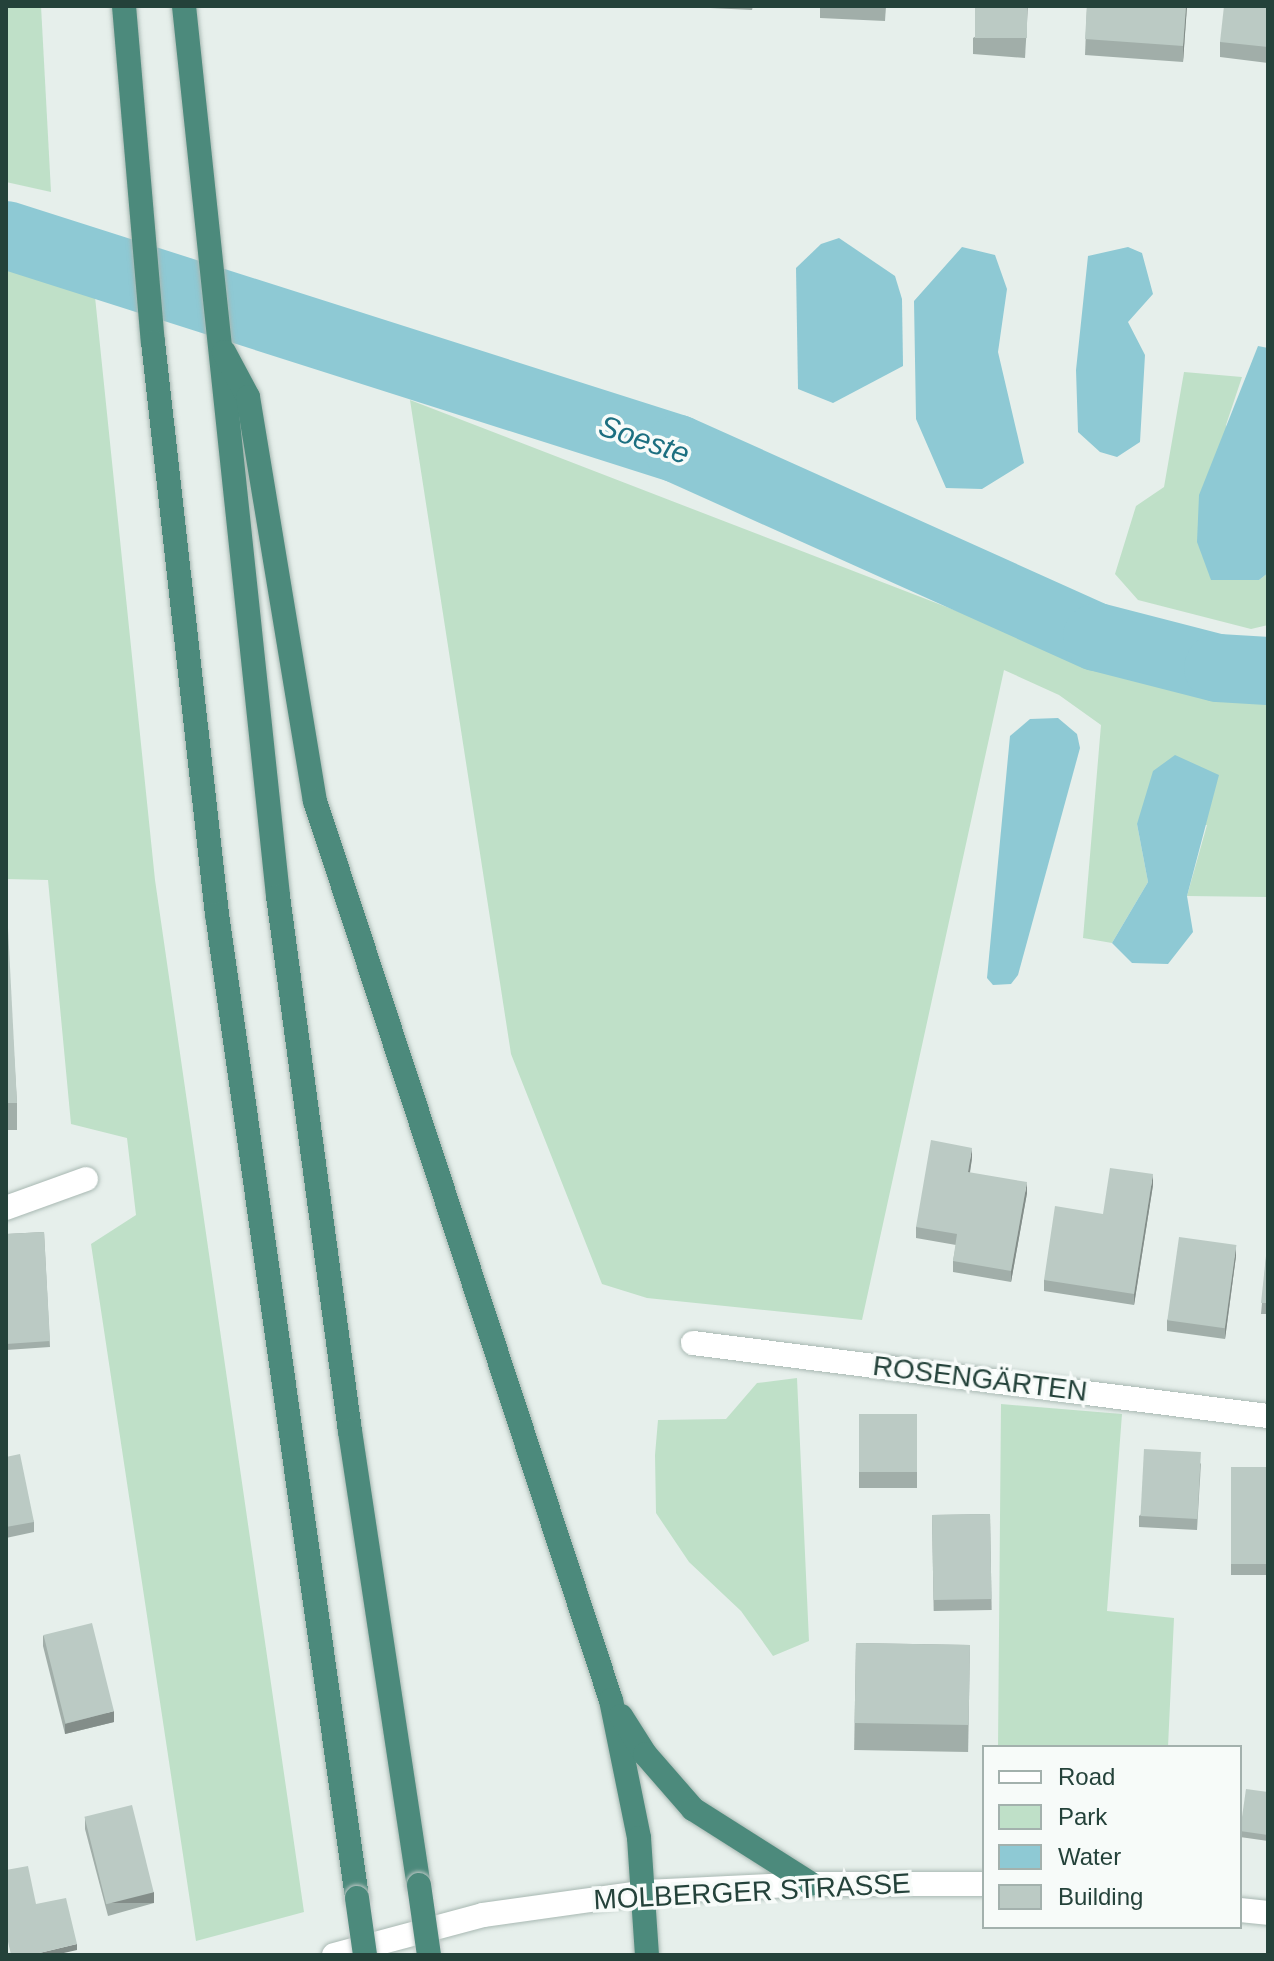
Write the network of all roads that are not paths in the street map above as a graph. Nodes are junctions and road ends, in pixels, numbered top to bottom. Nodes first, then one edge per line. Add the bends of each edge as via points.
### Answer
1 (124, 6) edge
2 (184, 6) edge
3 (217, 339) junction
4 (86, 1179) dead end
5 (6, 1208) edge
6 (693, 1343) dead end
7 (1268, 1416) edge
8 (611, 1700) junction
9 (811, 1884) junction
10 (982, 1884) edge
11 (646, 1892) junction
12 (1242, 1910) edge
13 (1268, 1913) edge
14 (334, 1955) edge
15 (365, 1955) edge
16 (429, 1955) edge
17 (647, 1955) edge

1 - 15 highway, bridge via 153,342 217,914
2 - 3 highway
3 - 8 highway via 248,397 315,801
3 - 16 highway, bridge via 278,896 350,1431
4 - 5 street
6 - 7 street, ROSENGÄRTEN
8 - 9 highway via 645,1754 693,1809
8 - 11 highway
9 - 10 street, MOLBERGER STRASSE
9 - 11 street, MOLBERGER STRASSE
11 - 14 street, MOLBERGER STRASSE via 483,1915
11 - 17 highway
12 - 13 street

